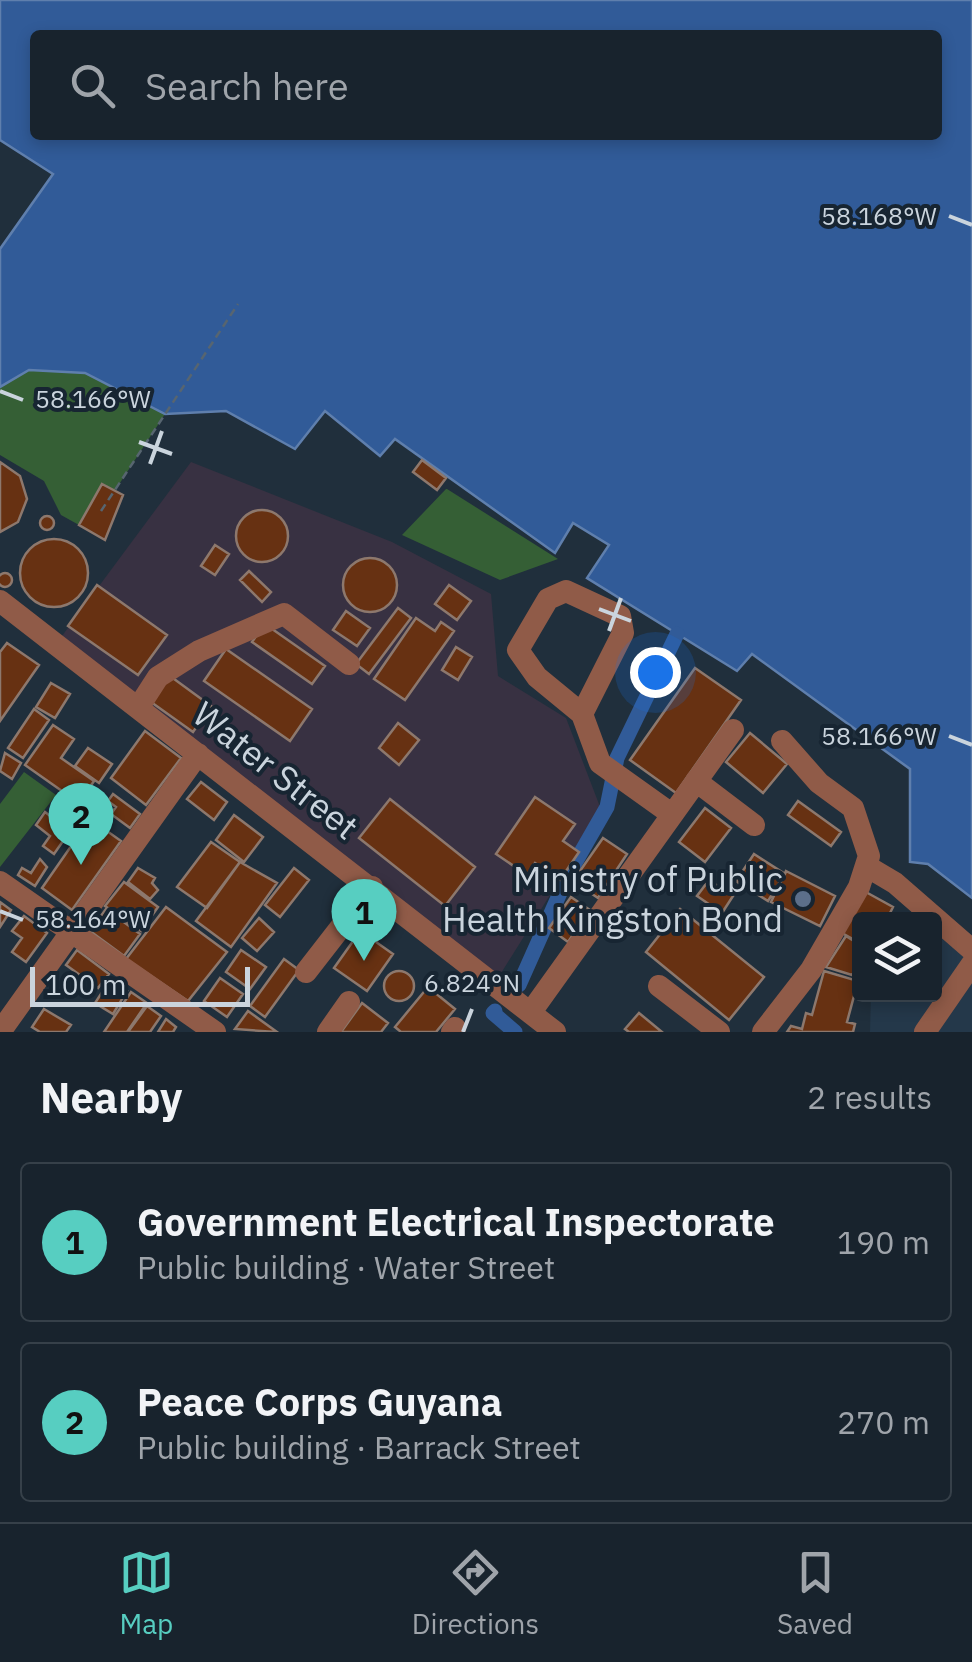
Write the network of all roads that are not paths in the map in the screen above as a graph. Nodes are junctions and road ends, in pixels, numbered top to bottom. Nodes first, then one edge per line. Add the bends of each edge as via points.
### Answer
1 (0, 601) edge
2 (349, 664) dead end
3 (138, 708) junction
4 (582, 714) junction
5 (732, 730) dead end
6 (782, 741) dead end
7 (198, 754) junction
8 (696, 780) junction
9 (670, 813) junction
10 (754, 825) dead end
11 (868, 867) junction
12 (0, 882) edge
13 (372, 887) junction
14 (71, 931) junction
15 (972, 950) edge
16 (972, 964) edge
17 (306, 972) dead end
18 (660, 986) dead end
19 (965, 994) edge
20 (349, 1002) dead end
21 (531, 1012) junction
22 (928, 1031) edge
23 (0, 1032) edge
24 (215, 1032) edge
25 (328, 1032) edge
26 (556, 1032) edge
27 (718, 1032) edge
28 (763, 1032) edge

1 - 3 street, Water Street
2 - 3 street via 284,614 158,677
3 - 7 street, Water Street
4 - 4 street via 623,633 620,616 566,592 548,599 518,650 537,677
4 - 9 street via 600,763
5 - 8 street
6 - 11 street via 852,808
7 - 13 street, Water Street
7 - 14 street
8 - 9 street
8 - 10 street
9 - 21 street
11 - 15 street
11 - 28 street via 810,970
12 - 14 street
13 - 17 street
13 - 21 street, Water Street
14 - 23 street
14 - 24 street
16 - 19 street
18 - 27 street
19 - 22 street
20 - 25 street
21 - 26 street, Water Street

